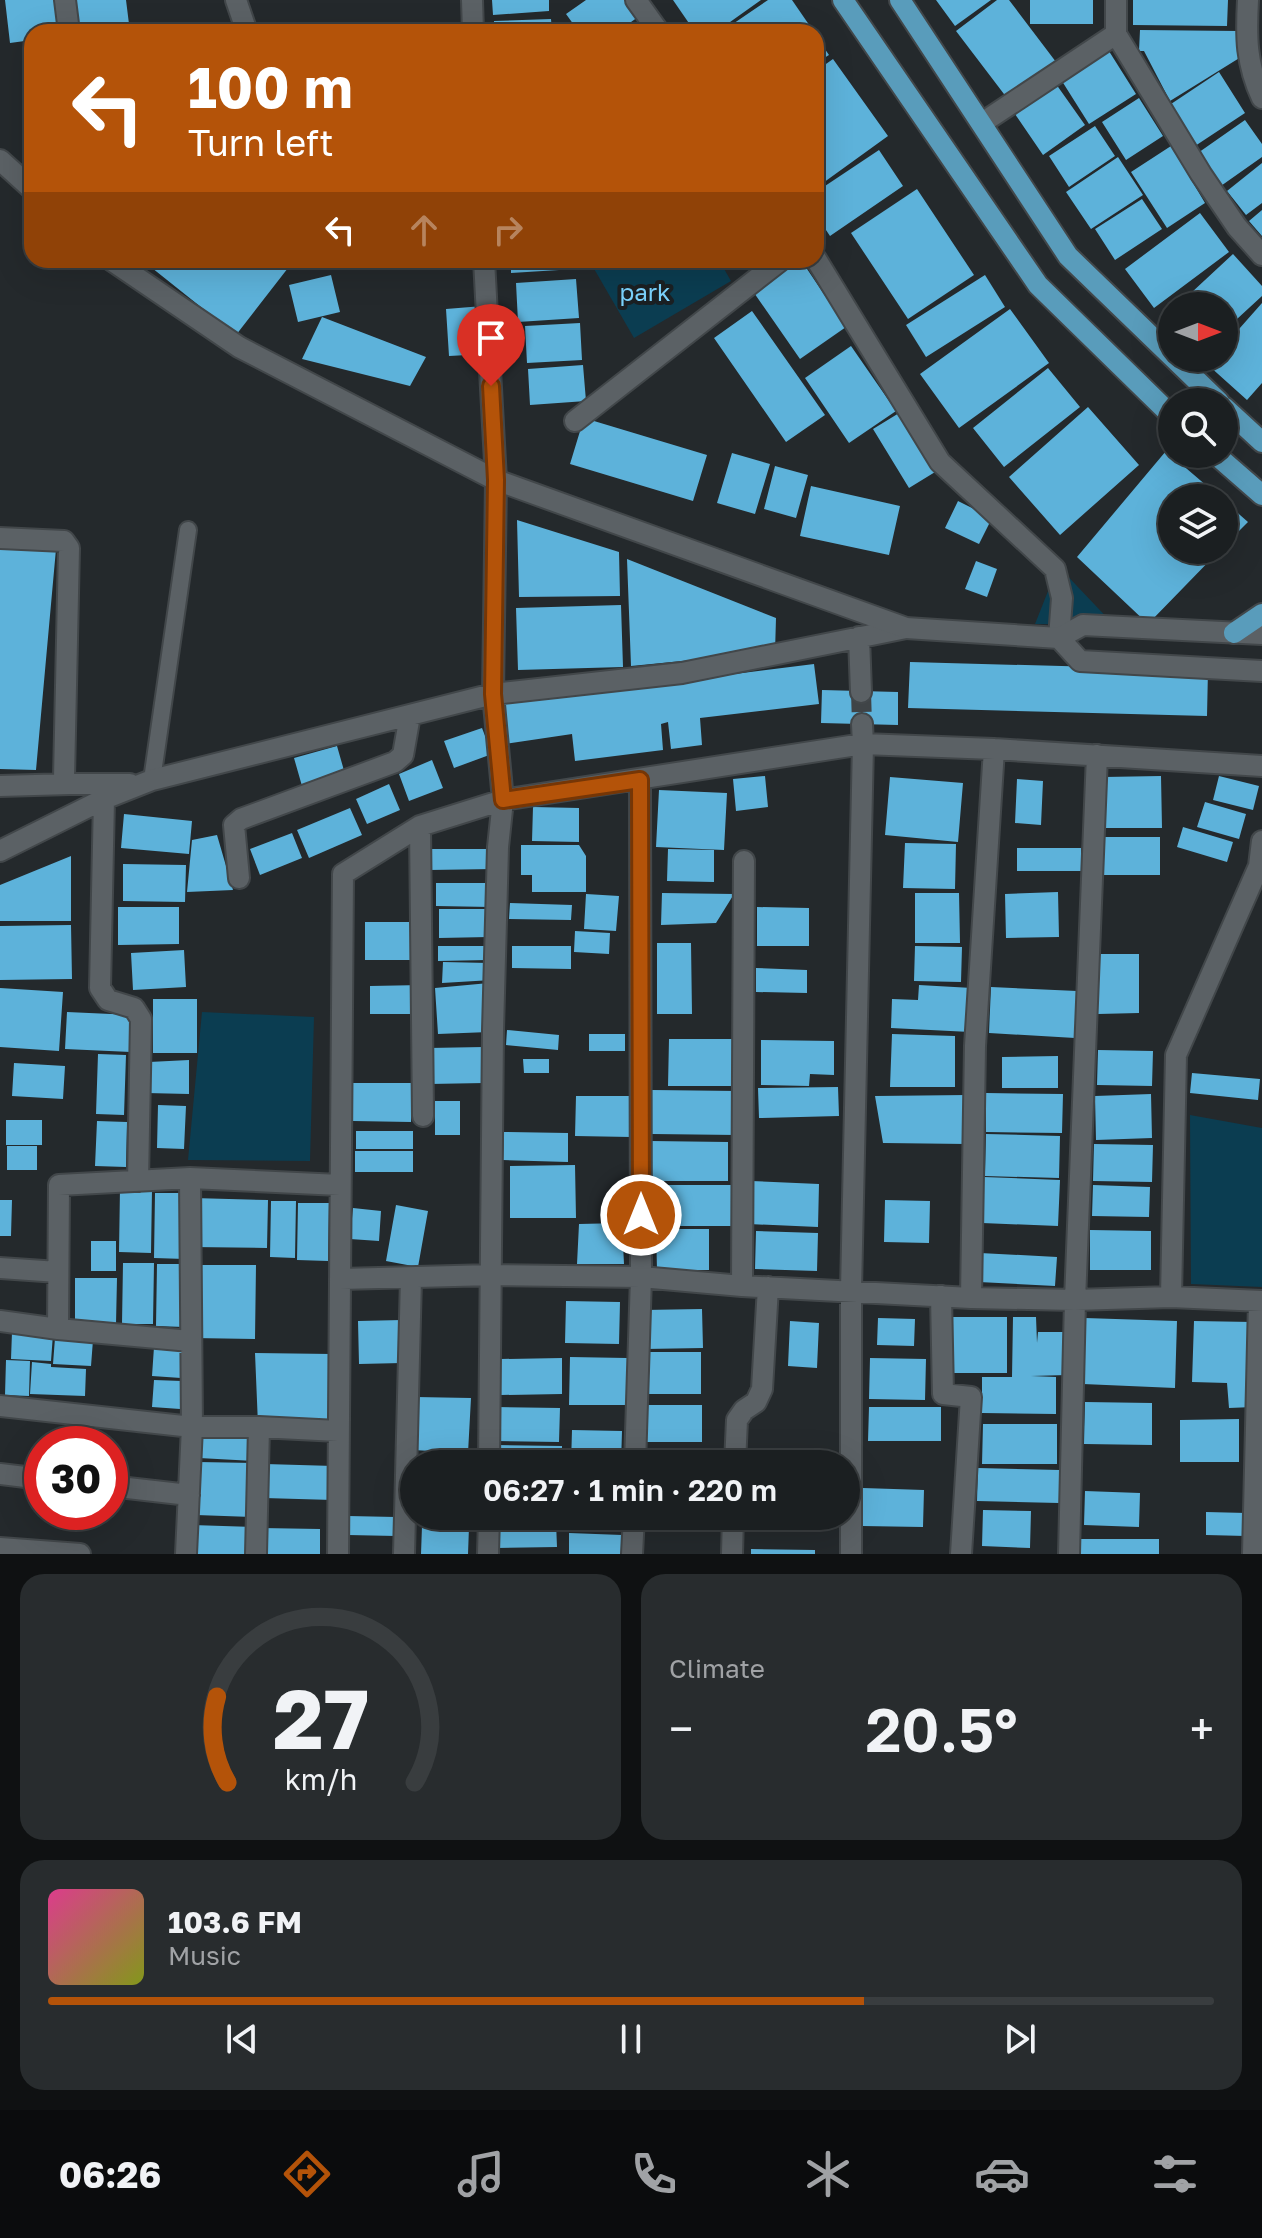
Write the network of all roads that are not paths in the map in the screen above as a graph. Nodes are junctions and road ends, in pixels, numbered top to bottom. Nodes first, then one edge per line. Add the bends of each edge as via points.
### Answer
1 (65, 0) edge
2 (236, 0) edge
3 (472, 0) edge
4 (636, 0) edge
5 (843, 0) edge
6 (900, 0) edge
7 (1116, 0) edge
8 (1248, 0) edge
9 (68, 24) edge
10 (244, 24) edge
11 (473, 24) edge
12 (653, 24) edge
13 (1116, 34) junction
14 (1262, 98) edge
15 (982, 123) junction
16 (0, 160) edge
17 (24, 182) edge
18 (1262, 255) edge
19 (123, 268) edge
20 (484, 268) edge
21 (771, 268) edge
22 (821, 268) edge
23 (1205, 388) edge
24 (1158, 402) edge
25 (1238, 420) edge
26 (575, 421) dead end
27 (1262, 442) edge
28 (1231, 468) edge
29 (496, 480) junction
30 (1262, 495) edge
31 (188, 530) dead end
32 (0, 538) edge
33 (1262, 614) edge
34 (906, 628) junction
35 (1234, 633) junction
36 (1262, 634) edge
37 (859, 637) junction
38 (1059, 638) junction
39 (1262, 671) edge
40 (861, 692) tunnel mouth
41 (493, 694) junction
42 (410, 715) junction
43 (862, 734) junction
44 (994, 749) junction
45 (1097, 755) junction
46 (1262, 766) edge
47 (640, 780) junction
48 (147, 782) junction
49 (70, 784) junction
50 (0, 786) edge
51 (104, 799) junction
52 (503, 800) junction
53 (420, 826) junction
54 (1262, 841) edge
55 (0, 851) edge
56 (744, 861) dead end
57 (1261, 866) edge
58 (239, 878) dead end
59 (423, 1116) dead end
60 (190, 1178) junction
61 (138, 1181) junction
62 (340, 1185) junction
63 (0, 1268) edge
64 (58, 1272) junction
65 (492, 1275) junction
66 (641, 1277) junction
67 (411, 1278) junction
68 (341, 1279) junction
69 (742, 1286) junction
70 (768, 1287) junction
71 (851, 1290) junction
72 (941, 1296) junction
73 (1171, 1297) junction
74 (971, 1298) junction
75 (1075, 1300) junction
76 (1260, 1301) edge
77 (0, 1321) edge
78 (58, 1329) junction
79 (190, 1341) junction
80 (0, 1406) edge
81 (192, 1427) junction
82 (259, 1427) junction
83 (338, 1431) junction
84 (489, 1450) edge
85 (635, 1450) edge
86 (736, 1450) edge
87 (0, 1474) edge
88 (24, 1477) edge
89 (128, 1488) edge
90 (189, 1495) junction
91 (489, 1530) edge
92 (633, 1530) edge
93 (733, 1530) edge
94 (0, 1548) edge
95 (80, 1554) edge
96 (186, 1554) edge
97 (256, 1554) edge
98 (338, 1554) edge
99 (404, 1554) edge
100 (488, 1554) edge
101 (632, 1554) edge
102 (732, 1554) edge
103 (851, 1554) edge
104 (961, 1554) edge
105 (1069, 1554) edge
106 (1253, 1554) edge

1 - 9 street
2 - 10 street
3 - 11 street
4 - 12 street
5 - 24 main road via 1038,285
6 - 15 main road
7 - 13 street
8 - 14 street via 1246,46
13 - 15 street
13 - 18 street via 1201,174
15 - 23 main road via 1068,256
16 - 17 street
19 - 29 street via 239,347
20 - 29 street
21 - 26 street
22 - 38 street via 940,462 1055,569 1062,598
25 - 27 main road
28 - 30 main road
29 - 34 street
29 - 41 street
31 - 48 lane
32 - 49 street via 64,541 69,548 64,778
33 - 35 main road
34 - 37 street
34 - 38 street
35 - 36 street
35 - 38 street via 1083,625
37 - 40 street
37 - 41 street via 682,673
38 - 39 street via 1080,661
41 - 42 street
41 - 52 street
42 - 48 street
42 - 58 street via 403,755 395,762 234,825
43 - 44 street
43 - 47 street
43 - 71 street
44 - 45 street
44 - 74 street via 975,1046
45 - 46 street
45 - 75 street
47 - 52 street
47 - 66 street
48 - 49 street
48 - 51 street
49 - 50 street
51 - 55 street
51 - 61 street via 100,988 108,1000 134,1008 141,1019
52 - 53 street
52 - 65 street via 493,1030
53 - 59 street
53 - 62 street via 343,874
54 - 57 street
56 - 69 street
57 - 73 street via 1176,1055
60 - 61 street
60 - 62 street
60 - 79 street
61 - 64 street via 59,1185
62 - 68 street
63 - 64 street
64 - 78 street
65 - 66 street
65 - 67 street
65 - 84 street
66 - 69 street
66 - 85 street
67 - 68 street
67 - 99 street
68 - 83 street
69 - 70 street
70 - 71 street
70 - 86 street via 762,1389 737,1420
71 - 72 street
71 - 103 street
72 - 74 street
72 - 104 street via 943,1394 971,1397
73 - 75 street
73 - 76 street
74 - 75 street
75 - 105 street
76 - 106 street
77 - 78 street
78 - 79 street
79 - 81 street
80 - 81 street
81 - 82 street
81 - 90 street
82 - 83 street
82 - 97 street
83 - 98 street
87 - 88 street
89 - 90 street
90 - 96 street
91 - 100 street
92 - 101 street
93 - 102 street
94 - 95 street

